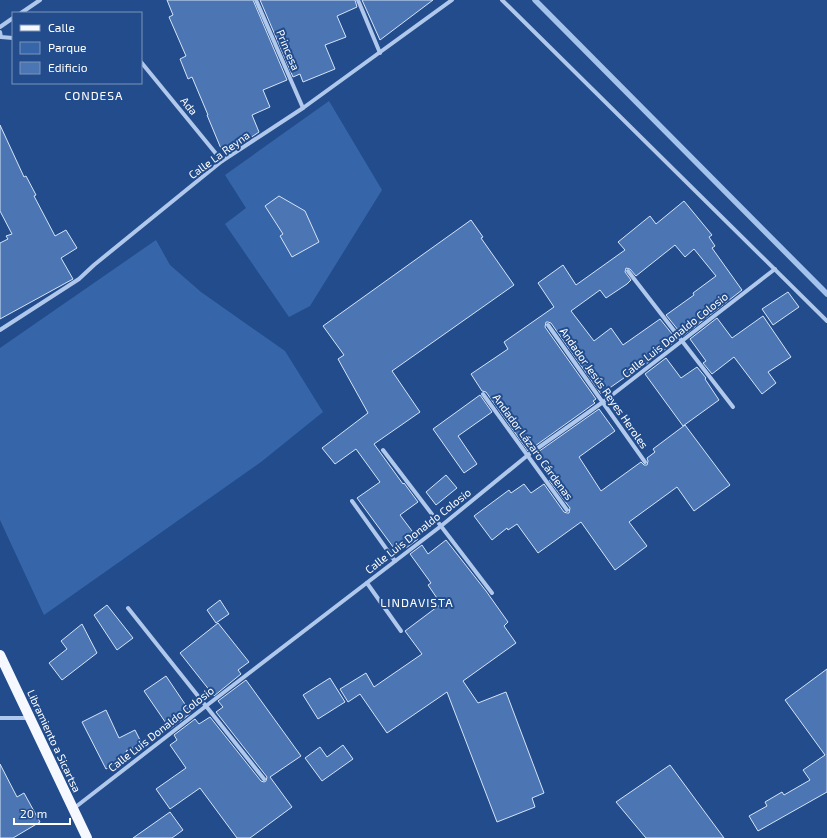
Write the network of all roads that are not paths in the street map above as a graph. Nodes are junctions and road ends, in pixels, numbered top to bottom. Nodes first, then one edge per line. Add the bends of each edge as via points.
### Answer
1 (40, 0) edge
2 (256, 0) edge
3 (358, 0) edge
4 (452, 0) edge
5 (502, 0) edge
6 (22, 12) edge
7 (12, 19) edge
8 (0, 27) edge
9 (0, 32) edge
10 (12, 38) edge
11 (380, 53) junction
12 (142, 63) edge
13 (303, 108) junction
14 (222, 161) junction
15 (775, 269) junction
16 (628, 271) dead end
17 (827, 321) edge
18 (548, 325) dead end
19 (0, 330) edge
20 (682, 341) junction
21 (483, 394) dead end
22 (603, 402) junction
23 (733, 407) dead end
24 (383, 450) dead end
25 (528, 455) junction
26 (645, 462) dead end
27 (352, 501) dead end
28 (567, 510) dead end
29 (441, 526) junction
30 (395, 560) junction
31 (366, 583) junction
32 (492, 593) dead end
33 (128, 608) dead end
34 (401, 631) dead end
35 (0, 655) edge
36 (206, 706) junction
37 (0, 718) edge
38 (30, 718) junction
39 (264, 779) dead end
40 (73, 809) junction
41 (87, 838) edge

1 - 6 street
2 - 13 street, Princesa
3 - 11 street
4 - 11 street, Calle La Reyna
5 - 15 street
7 - 8 street
9 - 10 street via 1,37
11 - 13 street, Calle La Reyna
12 - 14 street, Ada
13 - 14 street, Calle La Reyna
14 - 19 street, Calle La Reyna via 80,279
15 - 17 street
15 - 20 street, Calle Luis Donaldo Colosio
16 - 20 street
18 - 22 street, Andador Jesús Reyes Heroles
20 - 22 street, Calle Luis Donaldo Colosio
20 - 23 street
21 - 25 street, Andador Lázaro Cárdenas
22 - 25 street, Calle Luis Donaldo Colosio
22 - 26 street, Andador Jesús Reyes Heroles
24 - 29 street
25 - 28 street, Andador Lázaro Cárdenas
25 - 29 street, Calle Luis Donaldo Colosio
27 - 30 street
29 - 30 street, Calle Luis Donaldo Colosio
29 - 32 street
30 - 31 street, Calle Luis Donaldo Colosio
31 - 34 street
31 - 36 street, Calle Luis Donaldo Colosio
33 - 36 street
35 - 38 main road, Libramiento a Sicartsa
36 - 39 street
36 - 40 street, Calle Luis Donaldo Colosio
37 - 38 street
38 - 40 main road, Libramiento a Sicartsa
40 - 41 main road, Libramiento a Sicartsa

